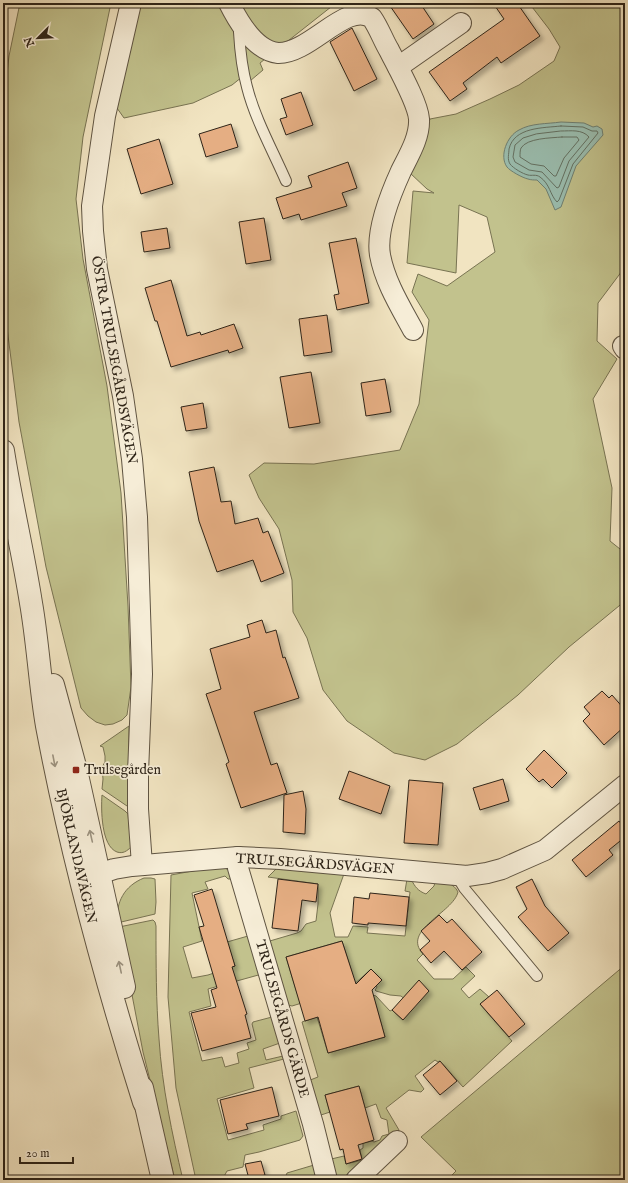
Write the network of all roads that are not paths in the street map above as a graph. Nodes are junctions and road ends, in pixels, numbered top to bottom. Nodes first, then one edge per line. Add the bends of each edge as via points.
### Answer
1 (131, 3) edge
2 (229, 3) edge
3 (462, 23) dead end
4 (244, 28) junction
5 (398, 67) junction
6 (286, 181) dead end
7 (413, 330) dead end
8 (3, 451) edge
9 (625, 785) edge
10 (238, 857) junction
11 (142, 865) junction
12 (460, 876) junction
13 (90, 877) junction
14 (537, 976) dead end
15 (397, 1141) dead end
16 (163, 1180) edge
17 (327, 1180) edge
18 (356, 1180) edge

1 - 11 street, ÖSTRA TRULSEGÅRDSVÄGEN via 105,116 92,206 92,231 97,269 123,396 137,510 142,674 138,773
2 - 4 street
3 - 5 street
4 - 5 street via 250,37 265,48 278,53 308,39 346,7 352,4 361,6 372,17
4 - 6 lane via 239,32 247,87
5 - 7 street via 416,108 419,118 418,129 384,218 380,254 389,282
8 - 13 street, BJÖRLANDAVÄGEN via 31,604 76,770
9 - 12 street, TRULSEGÅRDSVÄGEN via 545,850 492,872
10 - 11 street, TRULSEGÅRDSVÄGEN
10 - 12 street, TRULSEGÅRDSVÄGEN
10 - 17 street, TRULSEGÅRDS GÄRDE via 238,868
11 - 13 street, TRULSEGÅRDSVÄGEN via 114,869
12 - 14 lane via 464,888
13 - 16 street, BJÖRLANDAVÄGEN via 131,1020 144,1102
15 - 18 street

